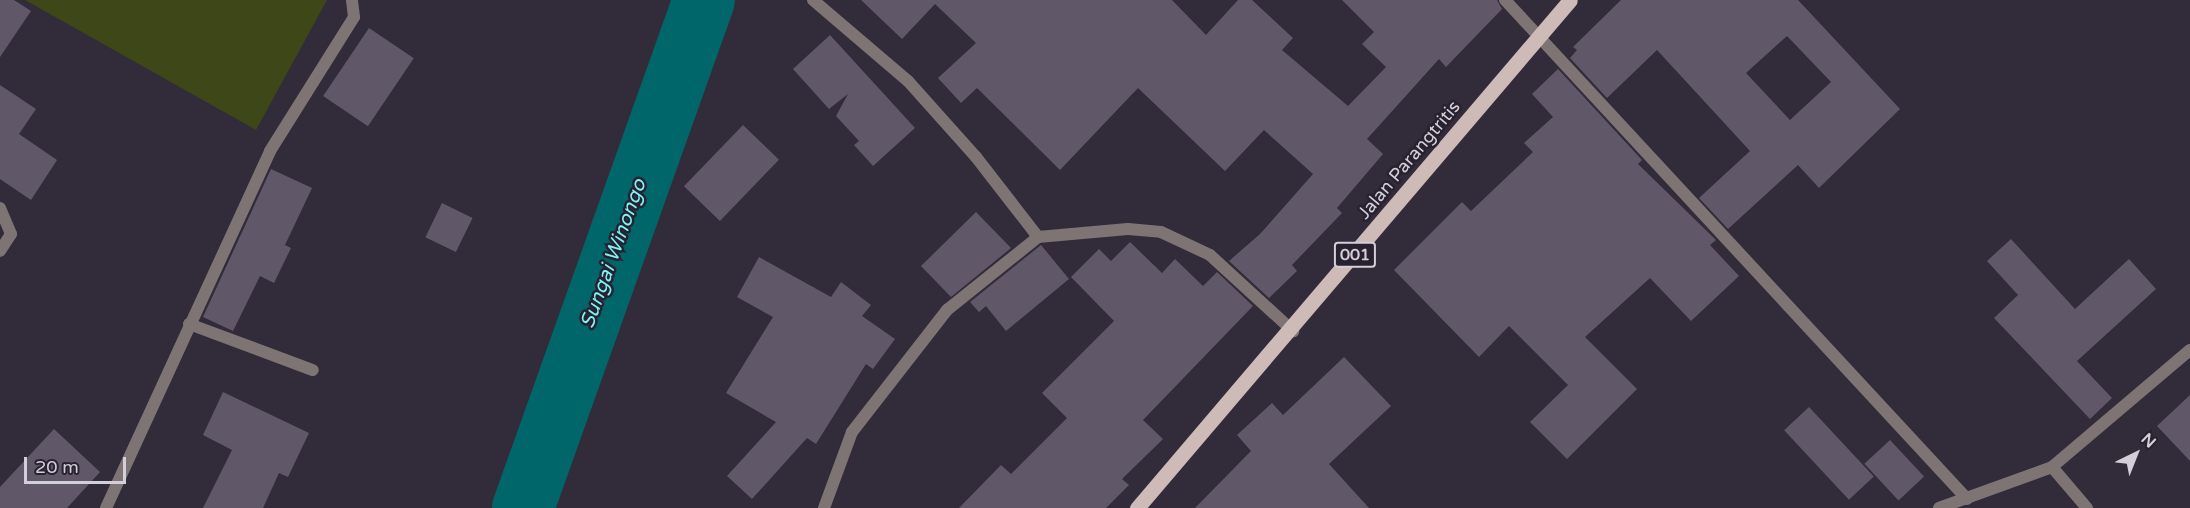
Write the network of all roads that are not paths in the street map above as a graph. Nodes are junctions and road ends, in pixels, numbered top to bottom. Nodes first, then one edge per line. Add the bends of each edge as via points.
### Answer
1 (352, 0) edge
2 (813, 0) edge
3 (1506, 0) edge
4 (1570, 0) edge
5 (1540, 34) junction
6 (0, 208) edge
7 (1038, 237) junction
8 (0, 251) edge
9 (189, 324) junction
10 (1293, 331) junction
11 (2190, 350) edge
12 (313, 370) dead end
13 (2052, 467) junction
14 (1967, 499) junction
15 (111, 507) edge
16 (825, 508) edge
17 (1137, 508) edge
18 (1939, 508) edge
19 (2087, 508) edge

1 - 9 street via 354,17 270,151
2 - 7 street via 908,81 976,157
3 - 5 street
4 - 5 main road, Jalan Parangtritis / 001
5 - 10 main road, Jalan Parangtritis / 001
5 - 14 street
6 - 8 street via 11,234
7 - 10 street via 1128,229 1161,232 1210,255
7 - 16 street via 940,320 852,432
9 - 12 street
9 - 15 street
10 - 17 main road, Jalan Parangtritis / 001
11 - 13 street
13 - 14 street
13 - 19 street
14 - 18 street

